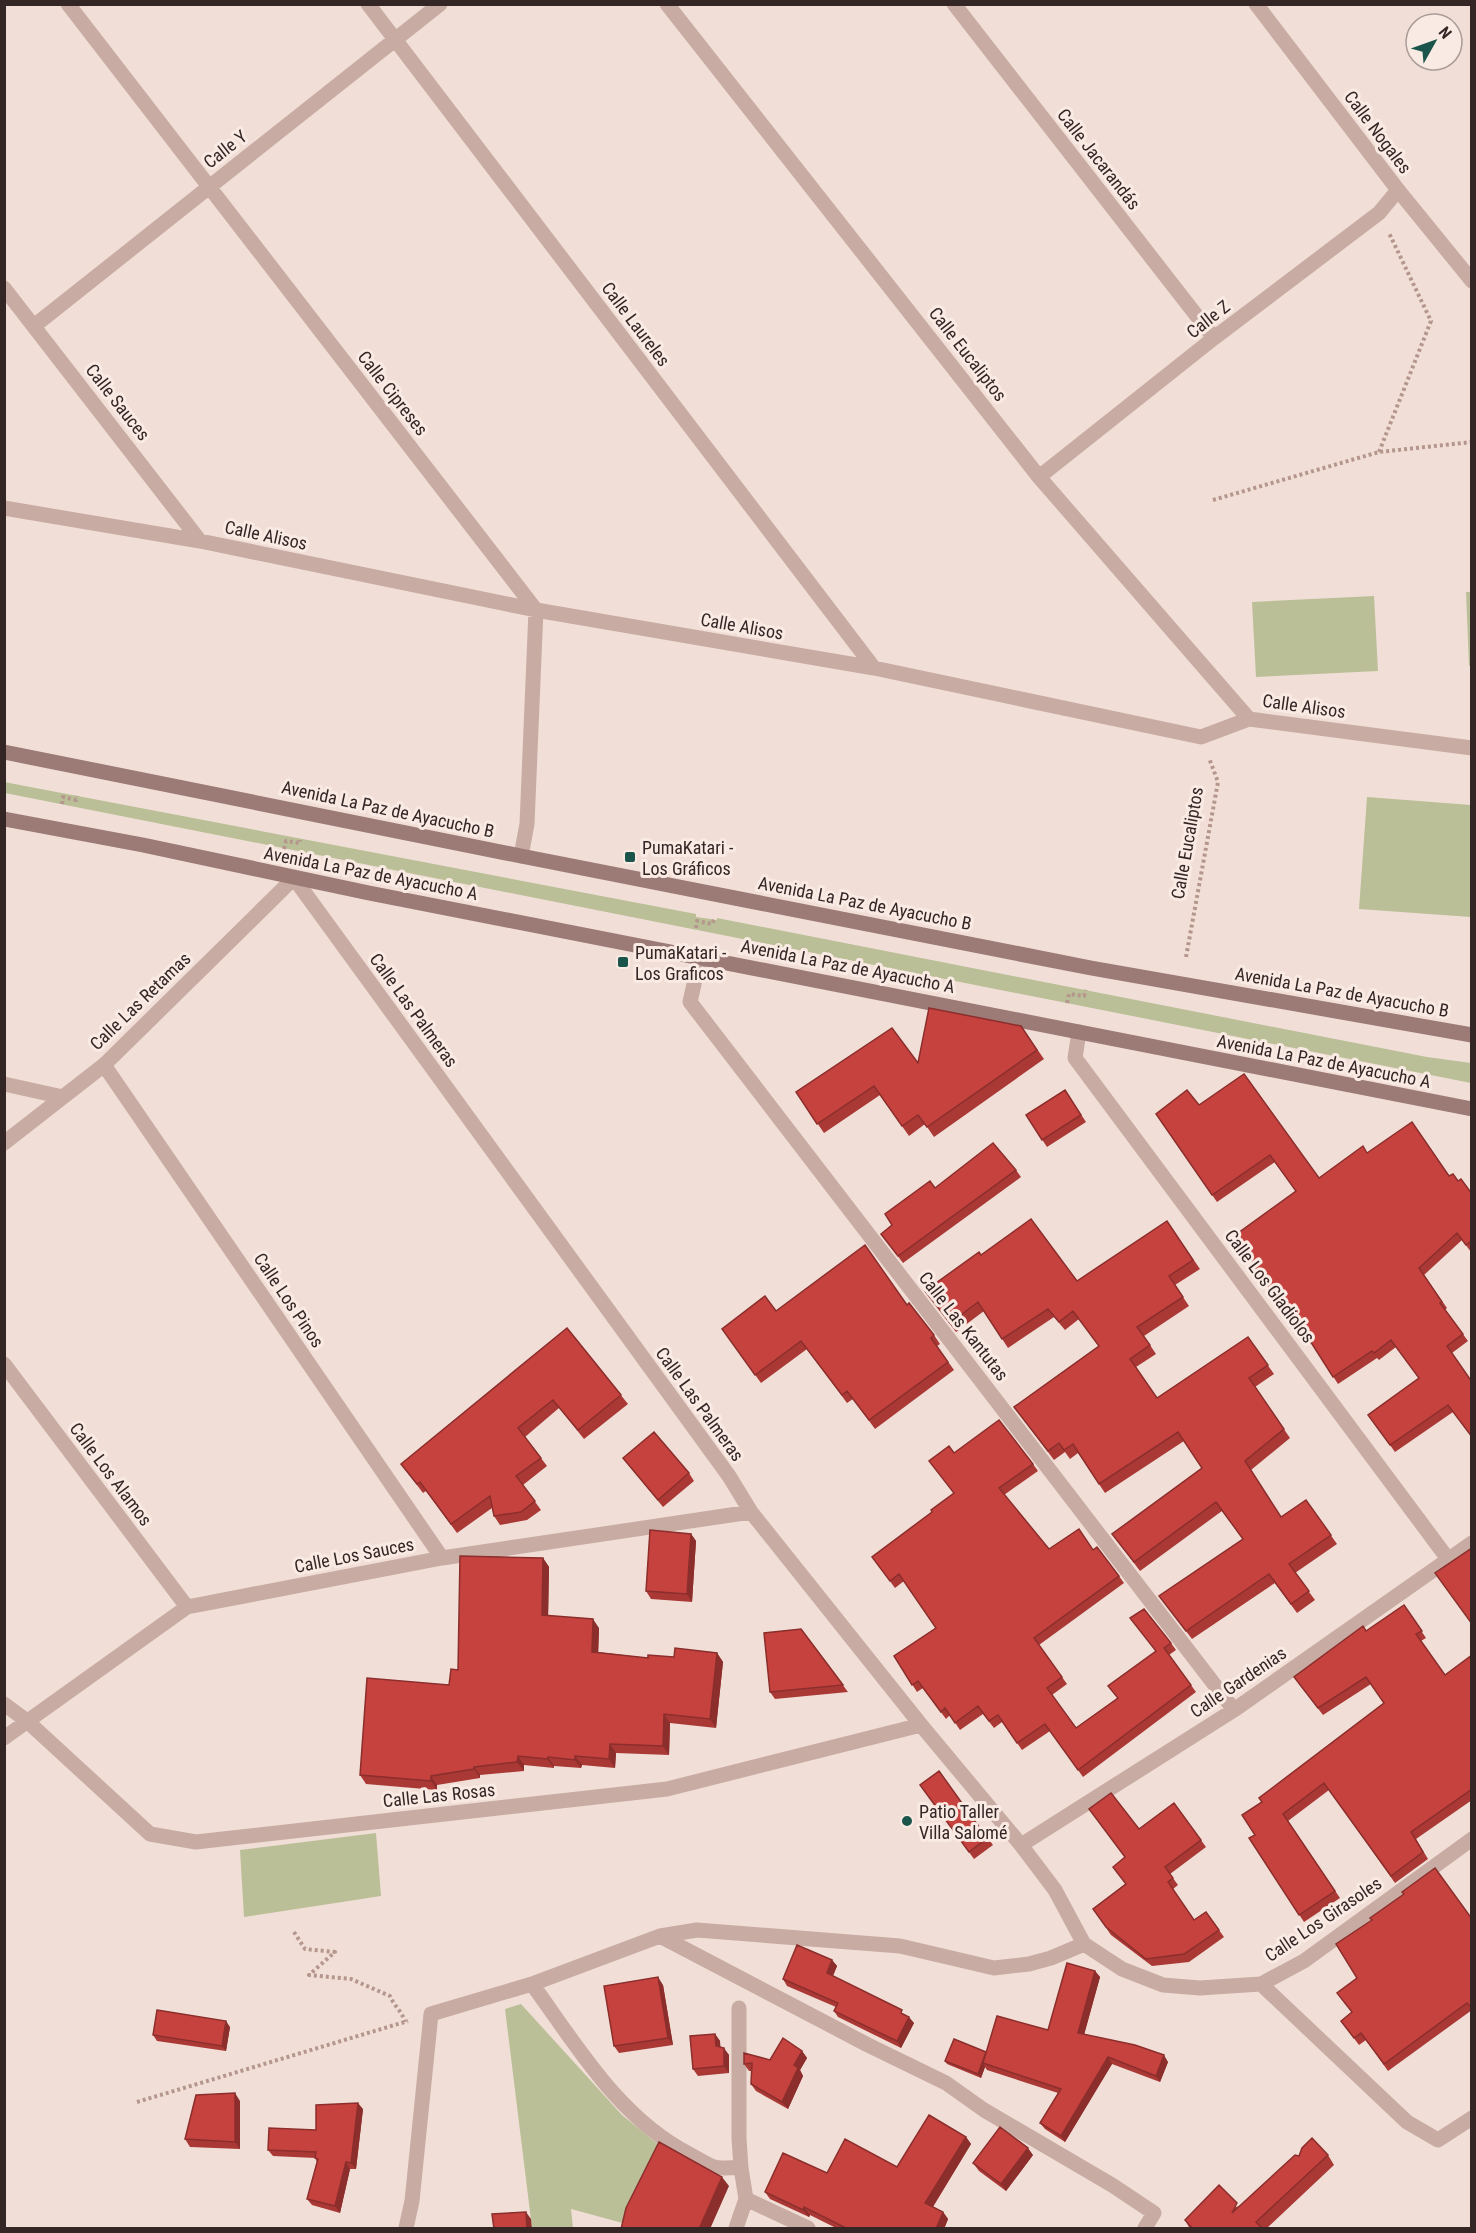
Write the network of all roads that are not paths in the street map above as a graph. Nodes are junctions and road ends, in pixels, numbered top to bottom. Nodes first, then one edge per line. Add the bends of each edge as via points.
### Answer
1 (68, 4) edge
2 (368, 4) edge
3 (440, 4) edge
4 (667, 4) edge
5 (954, 4) edge
6 (1256, 4) edge
7 (395, 40) junction
8 (208, 187) junction
9 (1398, 190) junction
10 (1472, 281) edge
11 (4, 288) edge
12 (34, 326) junction
13 (1214, 338) junction
14 (1039, 477) junction
15 (4, 508) edge
16 (200, 541) junction
17 (536, 610) junction
18 (874, 668) junction
19 (1249, 719) junction
20 (1472, 748) edge
21 (4, 752) edge
22 (4, 819) edge
23 (521, 856) junction
24 (294, 878) junction
25 (700, 957) junction
26 (1079, 1032) junction
27 (1472, 1035) edge
28 (104, 1065) junction
29 (4, 1084) edge
30 (63, 1097) junction
31 (1472, 1109) edge
32 (4, 1143) edge
33 (4, 1364) edge
34 (751, 1512) junction
35 (1472, 1543) edge
36 (442, 1558) junction
37 (1448, 1559) junction
38 (187, 1607) junction
39 (4, 1704) edge
40 (1234, 1710) junction
41 (27, 1721) junction
42 (921, 1725) junction
43 (4, 1738) edge
44 (1472, 1839) edge
45 (1021, 1845) junction
46 (660, 1936) junction
47 (1084, 1944) junction
48 (532, 1984) junction
49 (1261, 1984) junction
50 (739, 2008) dead end
51 (1472, 2118) edge
52 (741, 2168) junction
53 (746, 2199) junction
54 (406, 2229) edge
55 (736, 2229) edge
56 (808, 2229) edge
57 (1144, 2229) edge

1 - 8 street, Calle Cipreses
2 - 7 street, Calle Laureles
3 - 7 street, Calle Y
4 - 14 street, Calle Eucaliptos
5 - 13 street, Calle Jacarandás
6 - 9 street, Calle Nogales
7 - 8 street, Calle Y
7 - 18 street, Calle Laureles
8 - 12 street, Calle Y
8 - 17 street, Calle Cipreses
9 - 10 street, Calle Nogales
9 - 13 street, Calle Z via 1379,213
11 - 12 street, Calle Sauces
12 - 16 street, Calle Sauces
13 - 14 street, Calle Z
14 - 19 street, Calle Eucaliptos
15 - 16 street, Calle Alisos
16 - 17 street, Calle Alisos
17 - 18 street, Calle Alisos
17 - 23 street via 527,824
18 - 19 street, Calle Alisos via 1201,737
19 - 20 street, Calle Alisos
21 - 23 main road, Avenida La Paz de Ayacucho B
22 - 24 main road, Avenida La Paz de Ayacucho A
23 - 27 main road, Avenida La Paz de Ayacucho B via 1091,968
24 - 25 main road, Avenida La Paz de Ayacucho A
24 - 28 street, Calle Las Retamas
24 - 34 street, Calle Las Palmeras
25 - 26 main road, Avenida La Paz de Ayacucho A
25 - 40 street, Calle Las Kantutas via 690,1002
26 - 31 main road, Avenida La Paz de Ayacucho A
26 - 37 street, Calle Los Gladiolos via 1075,1058
28 - 30 street, Calle Las Retamas
28 - 36 street, Calle Los Pinos
29 - 30 street
30 - 32 street, Calle Las Retamas
33 - 38 street, Calle Los Alamos
34 - 36 street, Calle Los Sauces
34 - 42 street, Calle Las Palmeras
35 - 37 street, Calle Gardenias
36 - 38 street, Calle Los Sauces
37 - 40 street, Calle Gardenias
38 - 41 street, Calle Los Sauces
39 - 41 street, Calle Las Rosas
40 - 45 street, Calle Gardenias
41 - 42 street, Calle Las Rosas via 150,1834 196,1842 667,1789
41 - 43 street, Calle Los Sauces
42 - 45 street, Calle Las Palmeras
44 - 49 street, Calle Los Girasoles via 1304,1961
45 - 47 street, Calle Las Palmeras via 1054,1890
46 - 47 street via 697,1930 900,1946 994,1968 1029,1964
46 - 48 street
46 - 57 street via 946,2083 1154,2213
47 - 49 street, Calle Los Girasoles via 1122,1969 1163,1985 1200,1988
48 - 52 street via 604,2083 656,2133 714,2167
48 - 54 street via 431,2014
49 - 51 street via 1407,2122 1438,2140
50 - 52 street
52 - 53 street
53 - 55 street
53 - 56 street

